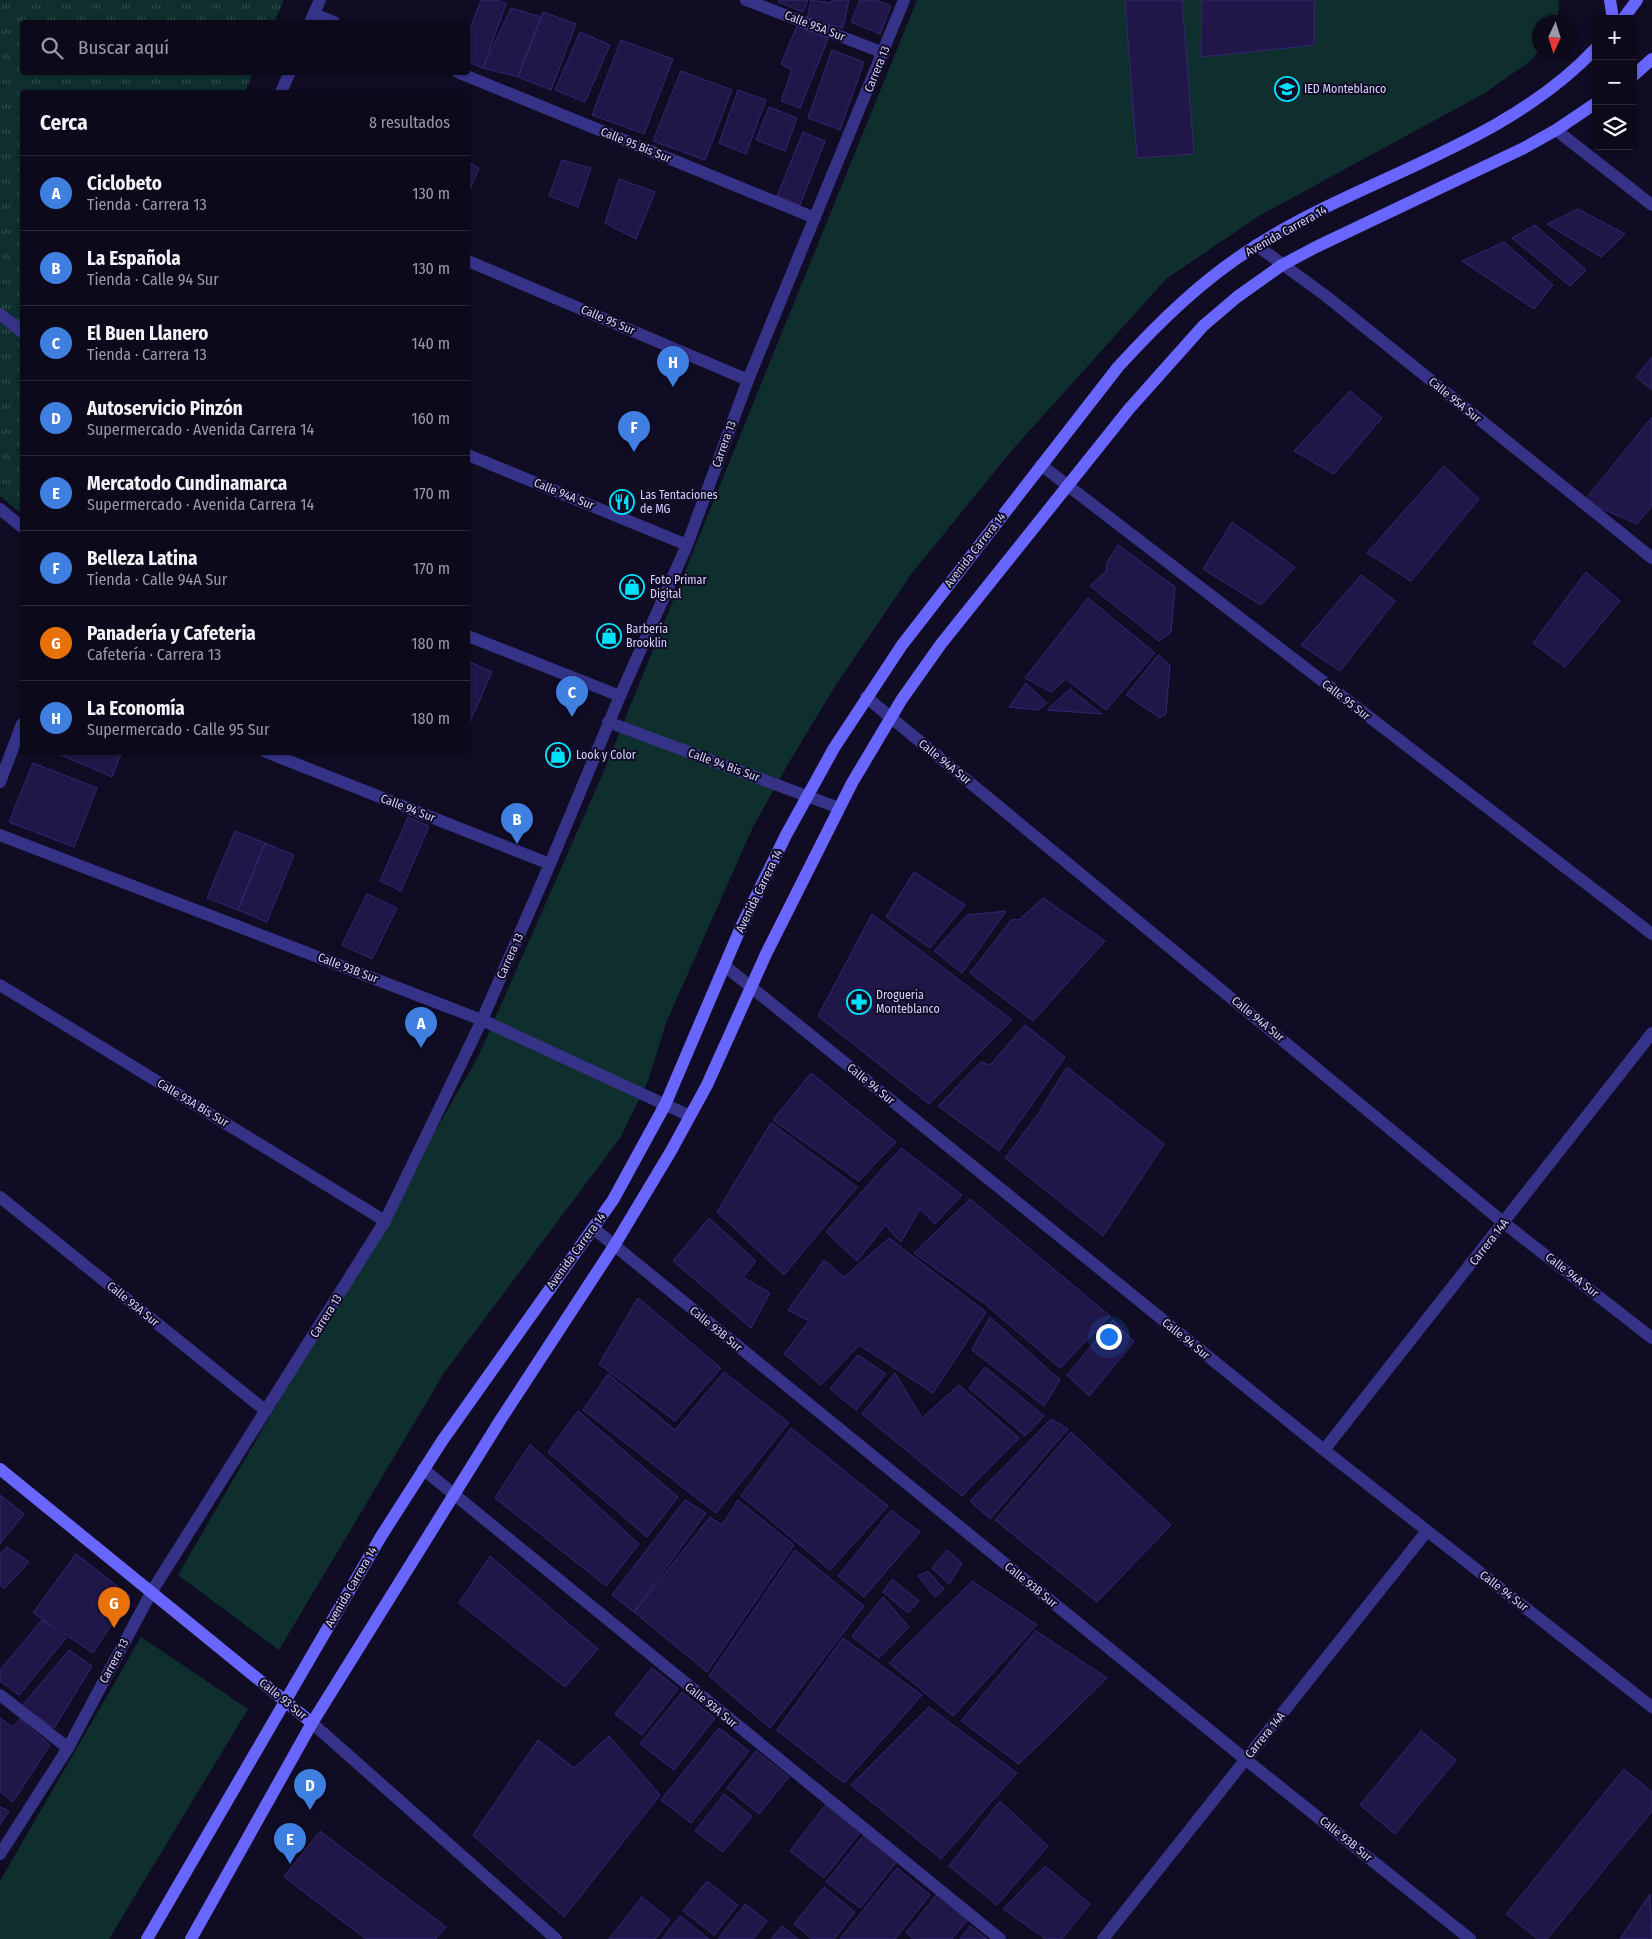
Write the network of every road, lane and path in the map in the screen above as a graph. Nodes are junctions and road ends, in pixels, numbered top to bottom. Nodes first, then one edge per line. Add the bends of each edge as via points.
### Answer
1 (320, 0) edge
2 (746, 0) edge
3 (904, 0) edge
4 (1610, 0) edge
5 (1637, 0) edge
6 (1612, 15) edge
7 (1626, 15) edge
8 (312, 18) edge
9 (1592, 52) edge
10 (884, 53) junction
11 (1652, 59) edge
12 (1637, 68) edge
13 (289, 75) edge
14 (464, 75) edge
15 (283, 90) edge
16 (1593, 105) edge
17 (1556, 130) junction
18 (1652, 205) edge
19 (815, 218) junction
20 (1256, 245) junction
21 (470, 261) edge
22 (1282, 265) junction
23 (0, 314) edge
24 (20, 330) edge
25 (748, 380) junction
26 (470, 456) edge
27 (1041, 465) junction
28 (1068, 485) junction
29 (0, 509) edge
30 (20, 525) edge
31 (687, 545) junction
32 (1652, 558) edge
33 (470, 637) edge
34 (620, 696) junction
35 (866, 697) junction
36 (891, 717) junction
37 (608, 722) junction
38 (20, 728) edge
39 (274, 755) edge
40 (3, 766) edge
41 (0, 782) edge
42 (808, 796) junction
43 (839, 808) junction
44 (0, 835) edge
45 (550, 864) junction
46 (1652, 934) edge
47 (724, 966) junction
48 (0, 985) edge
49 (751, 987) junction
50 (482, 1020) junction
51 (1652, 1033) edge
52 (666, 1105) junction
53 (690, 1116) junction
54 (0, 1197) edge
55 (385, 1221) junction
56 (1504, 1222) junction
57 (593, 1228) junction
58 (614, 1246) junction
59 (1652, 1338) edge
60 (266, 1411) junction
61 (1324, 1450) junction
62 (0, 1469) edge
63 (424, 1469) junction
64 (454, 1494) junction
65 (1427, 1531) junction
66 (152, 1591) junction
67 (0, 1695) edge
68 (285, 1700) junction
69 (1652, 1707) edge
70 (312, 1723) junction
71 (68, 1748) junction
72 (1245, 1759) junction
73 (0, 1854) edge
74 (147, 1939) edge
75 (191, 1939) edge
76 (556, 1939) edge
77 (1000, 1939) edge
78 (1103, 1939) edge
79 (1470, 1939) edge

1 - 8 street
2 - 10 street, Calle 95A Sur
3 - 10 street, Carrera 13
4 - 6 main road
5 - 7 main road
9 - 20 main road, Avenida Carrera 14 via 1528,105
10 - 19 street, Carrera 13
11 - 12 main road
13 - 15 street
14 - 19 street, Calle 95 Bis Sur
16 - 17 main road
17 - 18 street
17 - 22 main road
19 - 25 street, Carrera 13
20 - 22 street, Calle 95A Sur
20 - 27 main road, Avenida Carrera 14 via 1191,293 1152,330 1118,367
21 - 25 street, Calle 95 Sur
22 - 28 main road via 1236,297 1203,326 1129,409
22 - 32 street, Calle 95A Sur via 1326,296
23 - 24 street
25 - 31 street, Carrera 13
26 - 31 street, Calle 94A Sur
27 - 28 street, Calle 95 Sur
27 - 35 main road, Avenida Carrera 14 via 908,637
28 - 36 main road via 941,644
28 - 46 street, Calle 95 Sur
29 - 30 street
31 - 34 street, Carrera 13
33 - 34 street
34 - 37 street, Carrera 13
35 - 36 street, Calle 94A Sur
35 - 42 main road, Avenida Carrera 14
36 - 43 main road
36 - 56 street, Calle 94A Sur
37 - 42 street, Calle 94 Bis Sur
37 - 45 street, Carrera 13
38 - 40 street
39 - 45 street, Calle 94 Sur
40 - 41 street
42 - 43 street, Calle 94 Bis Sur
42 - 47 main road, Avenida Carrera 14 via 760,886
43 - 49 main road
44 - 50 street, Calle 93B Sur
45 - 50 street, Carrera 13
47 - 49 street, Calle 94 Sur
47 - 52 main road, Avenida Carrera 14
48 - 55 street, Calle 93A Bis Sur
49 - 53 main road
49 - 61 street, Calle 94 Sur
50 - 52 street, Calle 93B Sur
50 - 55 street, Carrera 13
51 - 56 street, Carrera 14A
52 - 53 street, Calle 93B Sur
52 - 57 main road, Avenida Carrera 14 via 637,1159
53 - 58 main road
54 - 60 street, Calle 93A Sur
55 - 60 street, Carrera 13
56 - 59 street, Calle 94A Sur
56 - 61 street, Carrera 14A
57 - 58 street, Calle 93B Sur
57 - 63 main road, Avenida Carrera 14
58 - 64 main road
58 - 72 street, Calle 93B Sur
60 - 66 street, Carrera 13
61 - 65 street, Calle 94 Sur
62 - 66 main road, Calle 93 Sur
63 - 64 street, Calle 93A Sur
63 - 68 main road, Avenida Carrera 14
64 - 70 main road
64 - 77 street, Calle 93A Sur
65 - 69 street, Calle 94 Sur
65 - 72 street, Carrera 14A
66 - 68 main road, Calle 93 Sur
66 - 71 street, Carrera 13
67 - 71 street
68 - 70 main road, Calle 93 Sur
68 - 74 main road, Avenida Carrera 14
70 - 75 main road
70 - 76 street, Calle 93 Sur
71 - 73 street, Carrera 13
72 - 78 street, Carrera 14A
72 - 79 street, Calle 93B Sur

